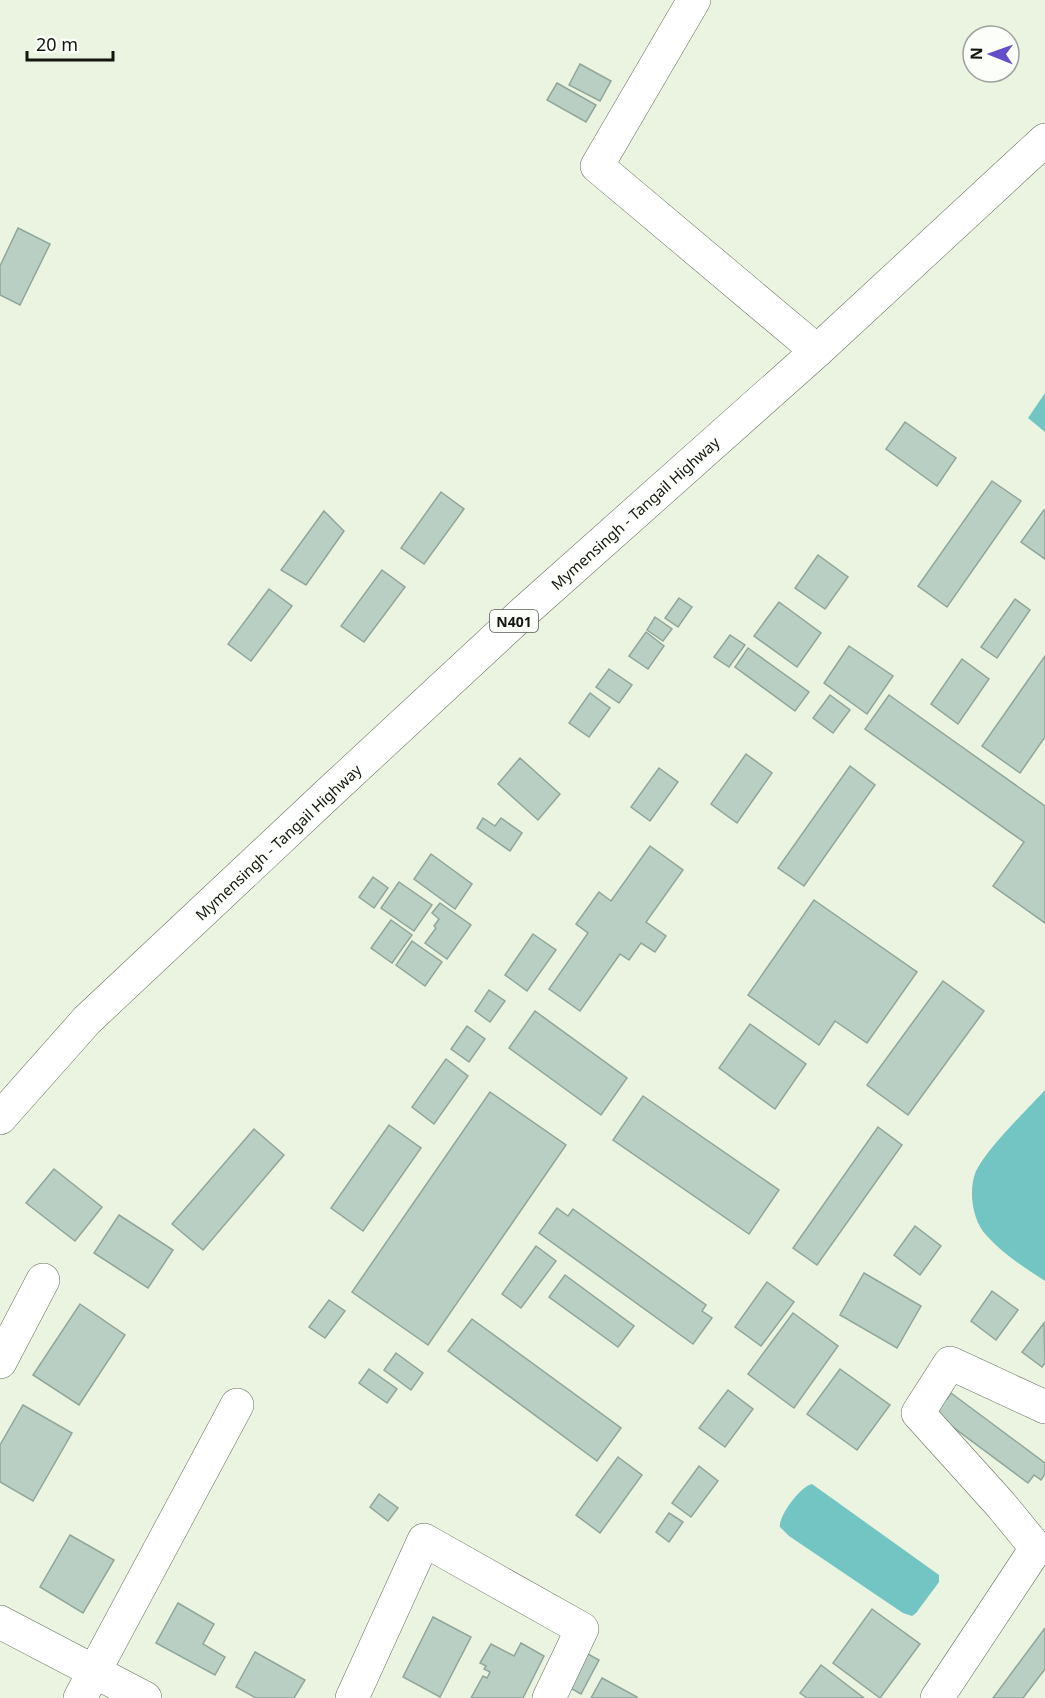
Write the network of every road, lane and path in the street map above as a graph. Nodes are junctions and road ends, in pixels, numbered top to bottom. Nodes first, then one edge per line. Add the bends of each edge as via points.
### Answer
1 (694, 0) edge
2 (1045, 141) edge
3 (817, 351) junction
4 (0, 1118) edge
5 (43, 1280) dead end
6 (0, 1362) edge
7 (237, 1405) dead end
8 (1045, 1407) edge
9 (0, 1622) edge
10 (86, 1685) edge
11 (145, 1698) edge
12 (352, 1698) edge
13 (549, 1698) edge
14 (937, 1698) edge

1 - 3 main road via 597,166
2 - 3 main road, Mymensingh - Tangail Highway / N401
3 - 4 main road, Mymensingh - Tangail Highway / N401 via 524,612 87,1020
5 - 6 main road
7 - 10 main road
8 - 14 main road via 950,1363 918,1413 1033,1544 1031,1556
9 - 10 main road
10 - 11 main road
12 - 13 main road via 424,1540 582,1629

